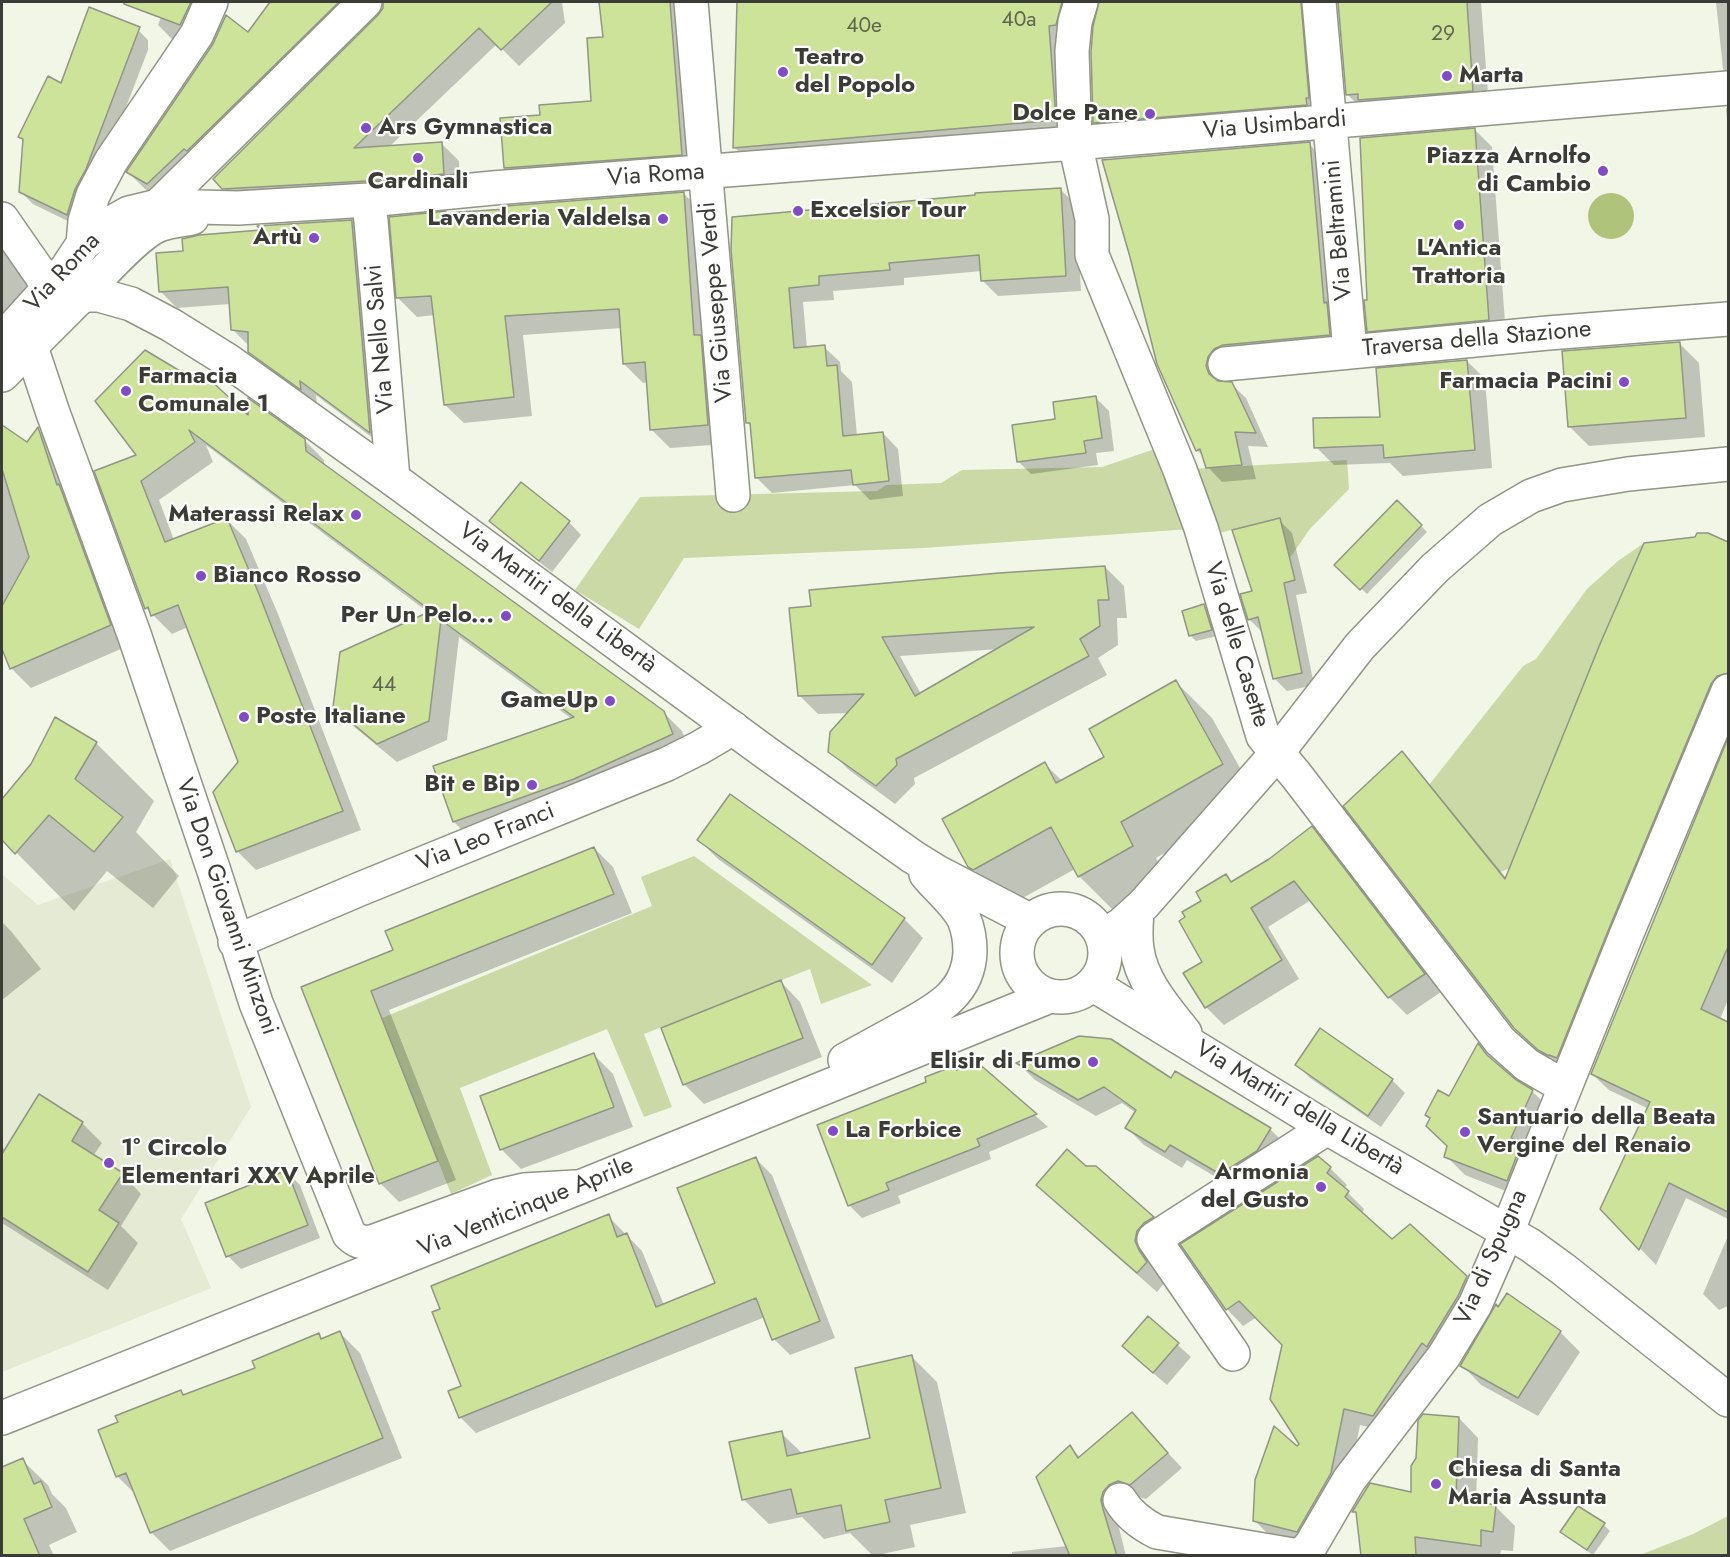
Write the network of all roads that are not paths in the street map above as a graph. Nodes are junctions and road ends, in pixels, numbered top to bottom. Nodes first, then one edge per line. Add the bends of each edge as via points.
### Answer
1 (211, 2) edge
2 (365, 2) edge
3 (692, 2) edge
4 (1081, 2) edge
5 (1319, 2) edge
6 (1726, 88) edge
7 (1330, 121) junction
8 (1075, 143) junction
9 (706, 172) junction
10 (368, 200) junction
11 (158, 206) junction
12 (238, 208) junction
13 (2, 219) edge
14 (1092, 219) junction
15 (83, 244) junction
16 (64, 293) junction
17 (1728, 319) edge
18 (16, 343) edge
19 (1350, 351) junction
20 (1226, 364) dead end
21 (1154, 368) dead end
22 (2, 375) edge
23 (1728, 464) edge
24 (393, 479) junction
25 (733, 495) dead end
26 (1728, 691) edge
27 (733, 728) junction
28 (1277, 753) junction
29 (913, 857) junction
30 (1137, 912) junction
31 (1031, 921) junction
32 (1102, 937) junction
33 (236, 942) junction
34 (1092, 984) junction
35 (1050, 996) junction
36 (1198, 1049) junction
37 (1565, 1087) junction
38 (803, 1096) junction
39 (1327, 1128) junction
40 (580, 1186) junction
41 (1507, 1232) junction
42 (1233, 1354) dead end
43 (1728, 1400) edge
44 (2, 1418) edge
45 (1120, 1500) dead end
46 (1293, 1555) edge

1 - 15 street via 196,34 111,161 93,195
2 - 11 street
3 - 9 street, Via Giuseppe Verdi
4 - 8 street, Via delle Casette via 1072,51
5 - 7 street, Via Beltramini
6 - 7 street, Via Usimbardi
7 - 8 street, Via Usimbardi
7 - 19 street, Via Beltramini
8 - 9 street, Via Roma
8 - 14 street, Via delle Casette
9 - 10 street, Via Roma
9 - 25 street, Via Giuseppe Verdi
10 - 12 street, Via Roma
10 - 24 street, Via Nello Salvi
11 - 12 street, Via Roma
11 - 15 street, Via Roma via 129,213
12 - 16 street, Via Roma via 160,225
13 - 16 street via 23,250
14 - 21 street, Via delle Casette via 1110,243
14 - 28 street, Via delle Casette via 1092,255 1180,470 1260,728
15 - 16 street, Via Roma via 67,268
16 - 18 street
16 - 24 street, Via Martiri della Libertà via 114,298 171,325 227,360
17 - 19 street, Traversa della Stazione
18 - 22 street
18 - 33 street, Via Don Giovanni Minzoni via 60,435 134,634
19 - 20 street, Traversa della Stazione
23 - 28 street via 1578,482 1519,502 1490,520 1441,562 1380,624
24 - 27 street, Via Martiri della Libertà
26 - 37 street, Via di Spugna
27 - 29 street, Via Martiri della Libertà
27 - 33 street, Via Leo Franci via 667,764
28 - 30 street
28 - 37 street, Via delle Casette via 1500,1041 1527,1065
29 - 31 street, Via Martiri della Libertà
29 - 38 street via 963,917 970,943 964,979 938,1008 836,1065
30 - 32 street
30 - 36 street via 1137,949 1146,976
31 - 32 street via 1052,910 1070,911 1087,918
31 - 35 street via 1022,932 1017,958 1028,982
32 - 34 street via 1104,962
33 - 40 street, Via Don Giovanni Minzoni via 256,1004 354,1239 362,1243 377,1241 512,1193
34 - 35 street via 1073,996
34 - 36 street, Via Martiri della Libertà
35 - 38 street, Via Venticinque Aprile
36 - 39 street, Via Martiri della Libertà
37 - 41 street, Via di Spugna
38 - 40 street, Via Venticinque Aprile
39 - 41 street, Via Martiri della Libertà
39 - 42 street via 1154,1239
40 - 44 street, Via Venticinque Aprile
41 - 43 street, Via Martiri della Libertà via 1563,1269
41 - 46 street, Via di Spugna via 1475,1305 1451,1347 1349,1480 1311,1545 1303,1554
45 - 46 street, Via di Spugna via 1132,1516 1157,1532

